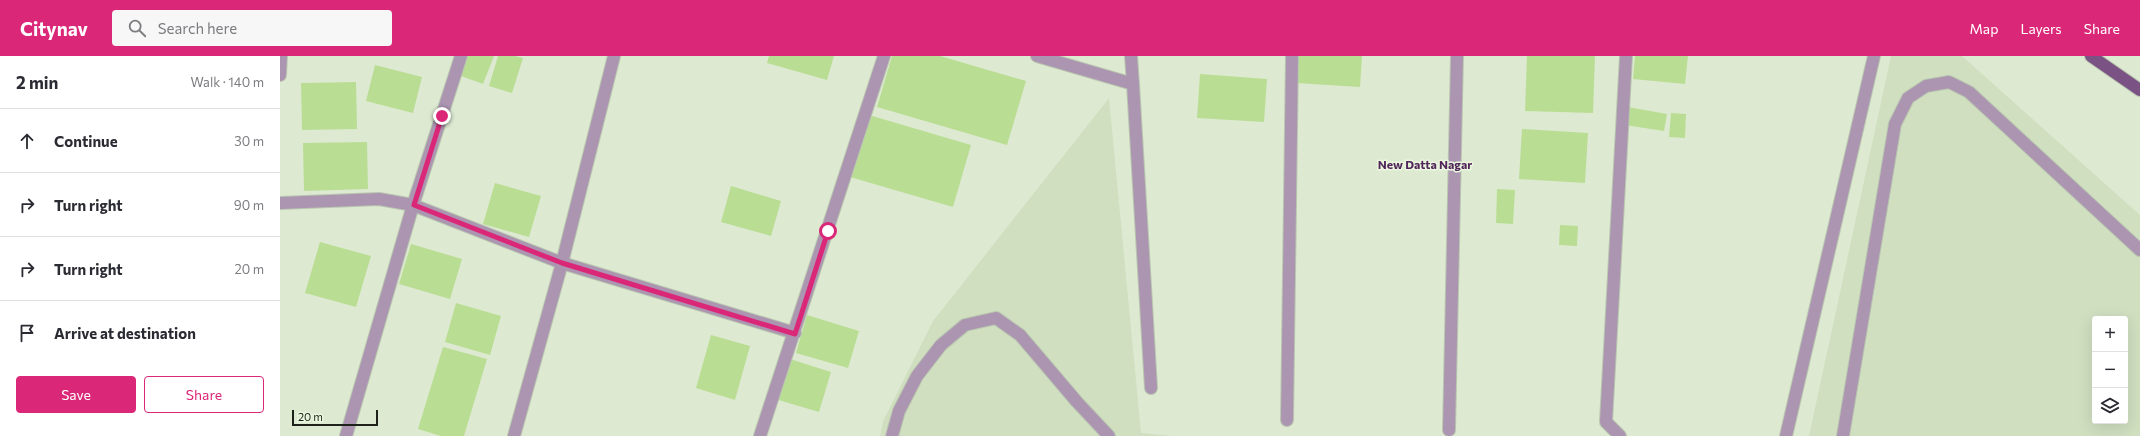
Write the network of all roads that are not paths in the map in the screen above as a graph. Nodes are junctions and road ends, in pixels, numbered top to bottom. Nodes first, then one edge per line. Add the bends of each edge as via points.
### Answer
1 (281, 56) edge
2 (461, 56) edge
3 (614, 56) edge
4 (884, 56) edge
5 (1037, 56) edge
6 (1131, 56) edge
7 (1292, 56) edge
8 (1457, 56) edge
9 (1626, 56) edge
10 (1874, 56) edge
11 (2091, 56) edge
12 (280, 75) edge
13 (1133, 84) junction
14 (2140, 90) edge
15 (280, 203) edge
16 (414, 205) junction
17 (2140, 250) edge
18 (562, 263) junction
19 (795, 334) junction
20 (1151, 388) dead end
21 (1287, 420) dead end
22 (1449, 430) dead end
23 (346, 436) edge
24 (514, 436) edge
25 (760, 436) edge
26 (892, 436) edge
27 (1108, 436) edge
28 (1620, 436) edge
29 (1786, 436) edge
30 (1843, 436) edge

1 - 12 street
2 - 16 street
3 - 18 street
4 - 19 street
5 - 13 street
6 - 13 street
7 - 21 street
8 - 22 street
9 - 28 street via 1606,422
10 - 29 street
11 - 14 main road
13 - 20 street
15 - 16 street via 379,199
16 - 18 street
16 - 23 street
17 - 30 street via 1969,92 1949,82 1926,86 1908,98 1895,124
18 - 19 street
18 - 24 street
19 - 25 street
26 - 27 street via 900,411 917,376 941,345 965,325 996,318 1020,335

